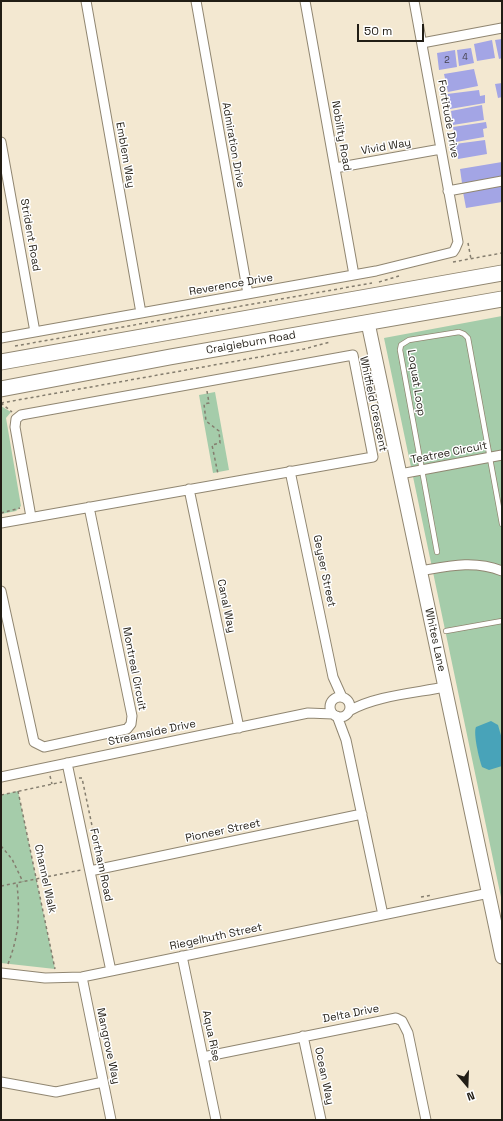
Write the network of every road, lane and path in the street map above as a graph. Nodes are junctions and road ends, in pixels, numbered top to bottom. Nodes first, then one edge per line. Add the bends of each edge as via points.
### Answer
1 (86, 1) edge
2 (196, 1) edge
3 (305, 1) edge
4 (414, 1) edge
5 (502, 28) edge
6 (422, 42) junction
7 (1, 142) edge
8 (441, 149) junction
9 (335, 168) junction
10 (502, 181) edge
11 (448, 191) junction
12 (458, 242) joint
13 (502, 273) edge
14 (354, 275) junction
15 (248, 294) junction
16 (502, 299) edge
17 (142, 313) junction
18 (368, 323) junction
19 (35, 332) junction
20 (1, 338) edge
21 (304, 348) dead end
22 (1, 362) edge
23 (1, 389) edge
24 (202, 392) dead end
25 (1, 403) edge
26 (18, 416) junction
27 (502, 455) edge
28 (490, 457) junction
29 (422, 470) junction
30 (290, 471) junction
31 (218, 474) dead end
32 (400, 474) junction
33 (189, 489) junction
34 (19, 502) dead end
35 (89, 507) junction
36 (1, 512) edge
37 (31, 517) junction
38 (1, 523) edge
39 (502, 524) edge
40 (437, 552) dead end
41 (420, 571) junction
42 (502, 571) edge
43 (1, 591) edge
44 (502, 621) edge
45 (446, 631) dead end
46 (445, 687) junction
47 (338, 700) junction
48 (373, 701) junction
49 (308, 713) junction
50 (347, 713) junction
51 (335, 715) junction
52 (239, 728) junction
53 (346, 740) junction
54 (67, 763) junction
55 (1, 777) edge
56 (18, 791) dead end
57 (362, 814) junction
58 (1, 846) edge
59 (88, 862) junction
60 (90, 871) junction
61 (37, 879) junction
62 (23, 882) junction
63 (17, 883) junction
64 (1, 886) edge
65 (489, 894) junction
66 (418, 898) dead end
67 (433, 899) junction
68 (383, 914) junction
69 (182, 956) junction
70 (502, 956) edge
71 (15, 965) dead end
72 (50, 969) dead end
73 (55, 969) junction
74 (61, 969) dead end
75 (111, 971) junction
76 (1, 973) edge
77 (82, 977) junction
78 (303, 1036) junction
79 (203, 1057) junction
80 (1, 1082) edge
81 (103, 1082) junction
82 (111, 1120) edge
83 (216, 1120) edge
84 (321, 1120) edge
85 (426, 1120) edge

1 - 17 street, Emblem Way
2 - 15 street, Admiration Drive
3 - 9 street, Nobility Road
4 - 6 street, Fortitude Drive
5 - 6 street
6 - 8 street, Fortitude Drive
7 - 19 street, Strident Road
8 - 9 street, Vivid Way
8 - 11 street, Fortitude Drive
9 - 14 street, Nobility Road
10 - 11 street
11 - 12 street, Fortitude Drive
12 - 14 street, Reverence Drive via 456,249 449,253
13 - 22 main road
14 - 15 street, Reverence Drive
15 - 17 street, Reverence Drive
16 - 18 main road, Craigieburn Road
17 - 19 street, Reverence Drive
18 - 23 main road, Craigieburn Road
18 - 32 street, Whites Lane
19 - 20 street, Reverence Drive
21 - 25 path
24 - 31 path via 207,391 209,403 204,404 206,421 219,431 220,443 212,445
25 - 26 path
26 - 30 street, Whitfield Crescent via 353,354 373,457
26 - 37 street via 15,427
27 - 28 street, Teatree Circuit
28 - 29 street, Teatree Circuit
28 - 29 lane, Loquat Loop via 468,338 459,332 409,340 401,345 400,350
28 - 39 lane
29 - 32 street, Teatree Circuit
29 - 40 lane
30 - 33 street, Whitfield Crescent
30 - 47 street, Geyser Street
32 - 41 street, Whites Lane
33 - 35 street, Whitfield Crescent
33 - 52 street, Canal Way
34 - 36 path via 20,509
35 - 37 street, Whitfield Crescent
35 - 43 street, Montreal Circuit via 132,716 132,724 128,729 44,747 34,742
37 - 38 street, Whitfield Crescent
41 - 42 street via 475,563
41 - 46 street, Whites Lane
44 - 45 lane
46 - 48 street, Streamside Drive
46 - 65 street, Whites Lane
47 - 48 street, Streamside Drive
47 - 49 street, Streamside Drive
47 - 50 street via 349,705
47 - 51 street via 330,709
48 - 50 street, Streamside Drive via 357,706
49 - 51 street, Streamside Drive
49 - 52 street, Streamside Drive
50 - 51 street, Streamside Drive
50 - 53 street
51 - 53 street
52 - 54 street, Streamside Drive
53 - 57 street
54 - 55 street, Streamside Drive
54 - 59 street, Fortham Road
56 - 61 path, Channel Walk
57 - 60 street, Pioneer Street
57 - 68 street
58 - 62 path via 12,859
59 - 60 street, Fortham Road
59 - 61 path via 80,863 82,869
60 - 75 street, Fortham Road
61 - 62 path
61 - 73 path, Channel Walk
62 - 63 path
63 - 64 path
63 - 71 path via 20,919 8,964
65 - 67 street, Riegelhuth Street
65 - 70 street, Whites Lane
66 - 67 path
67 - 68 street, Riegelhuth Street
68 - 69 street, Riegelhuth Street
69 - 75 street, Riegelhuth Street
69 - 79 street, Aqua Rise
72 - 73 path
73 - 74 path
75 - 77 street, Riegelhuth Street
76 - 77 street, Riegelhuth Street via 45,978
77 - 81 street, Mangrove Way
78 - 79 street, Delta Drive
78 - 84 street, Ocean Way
78 - 85 street, Delta Drive via 392,1018 402,1021 408,1033
79 - 83 street, Aqua Rise
80 - 81 street via 56,1092
81 - 82 street, Mangrove Way

